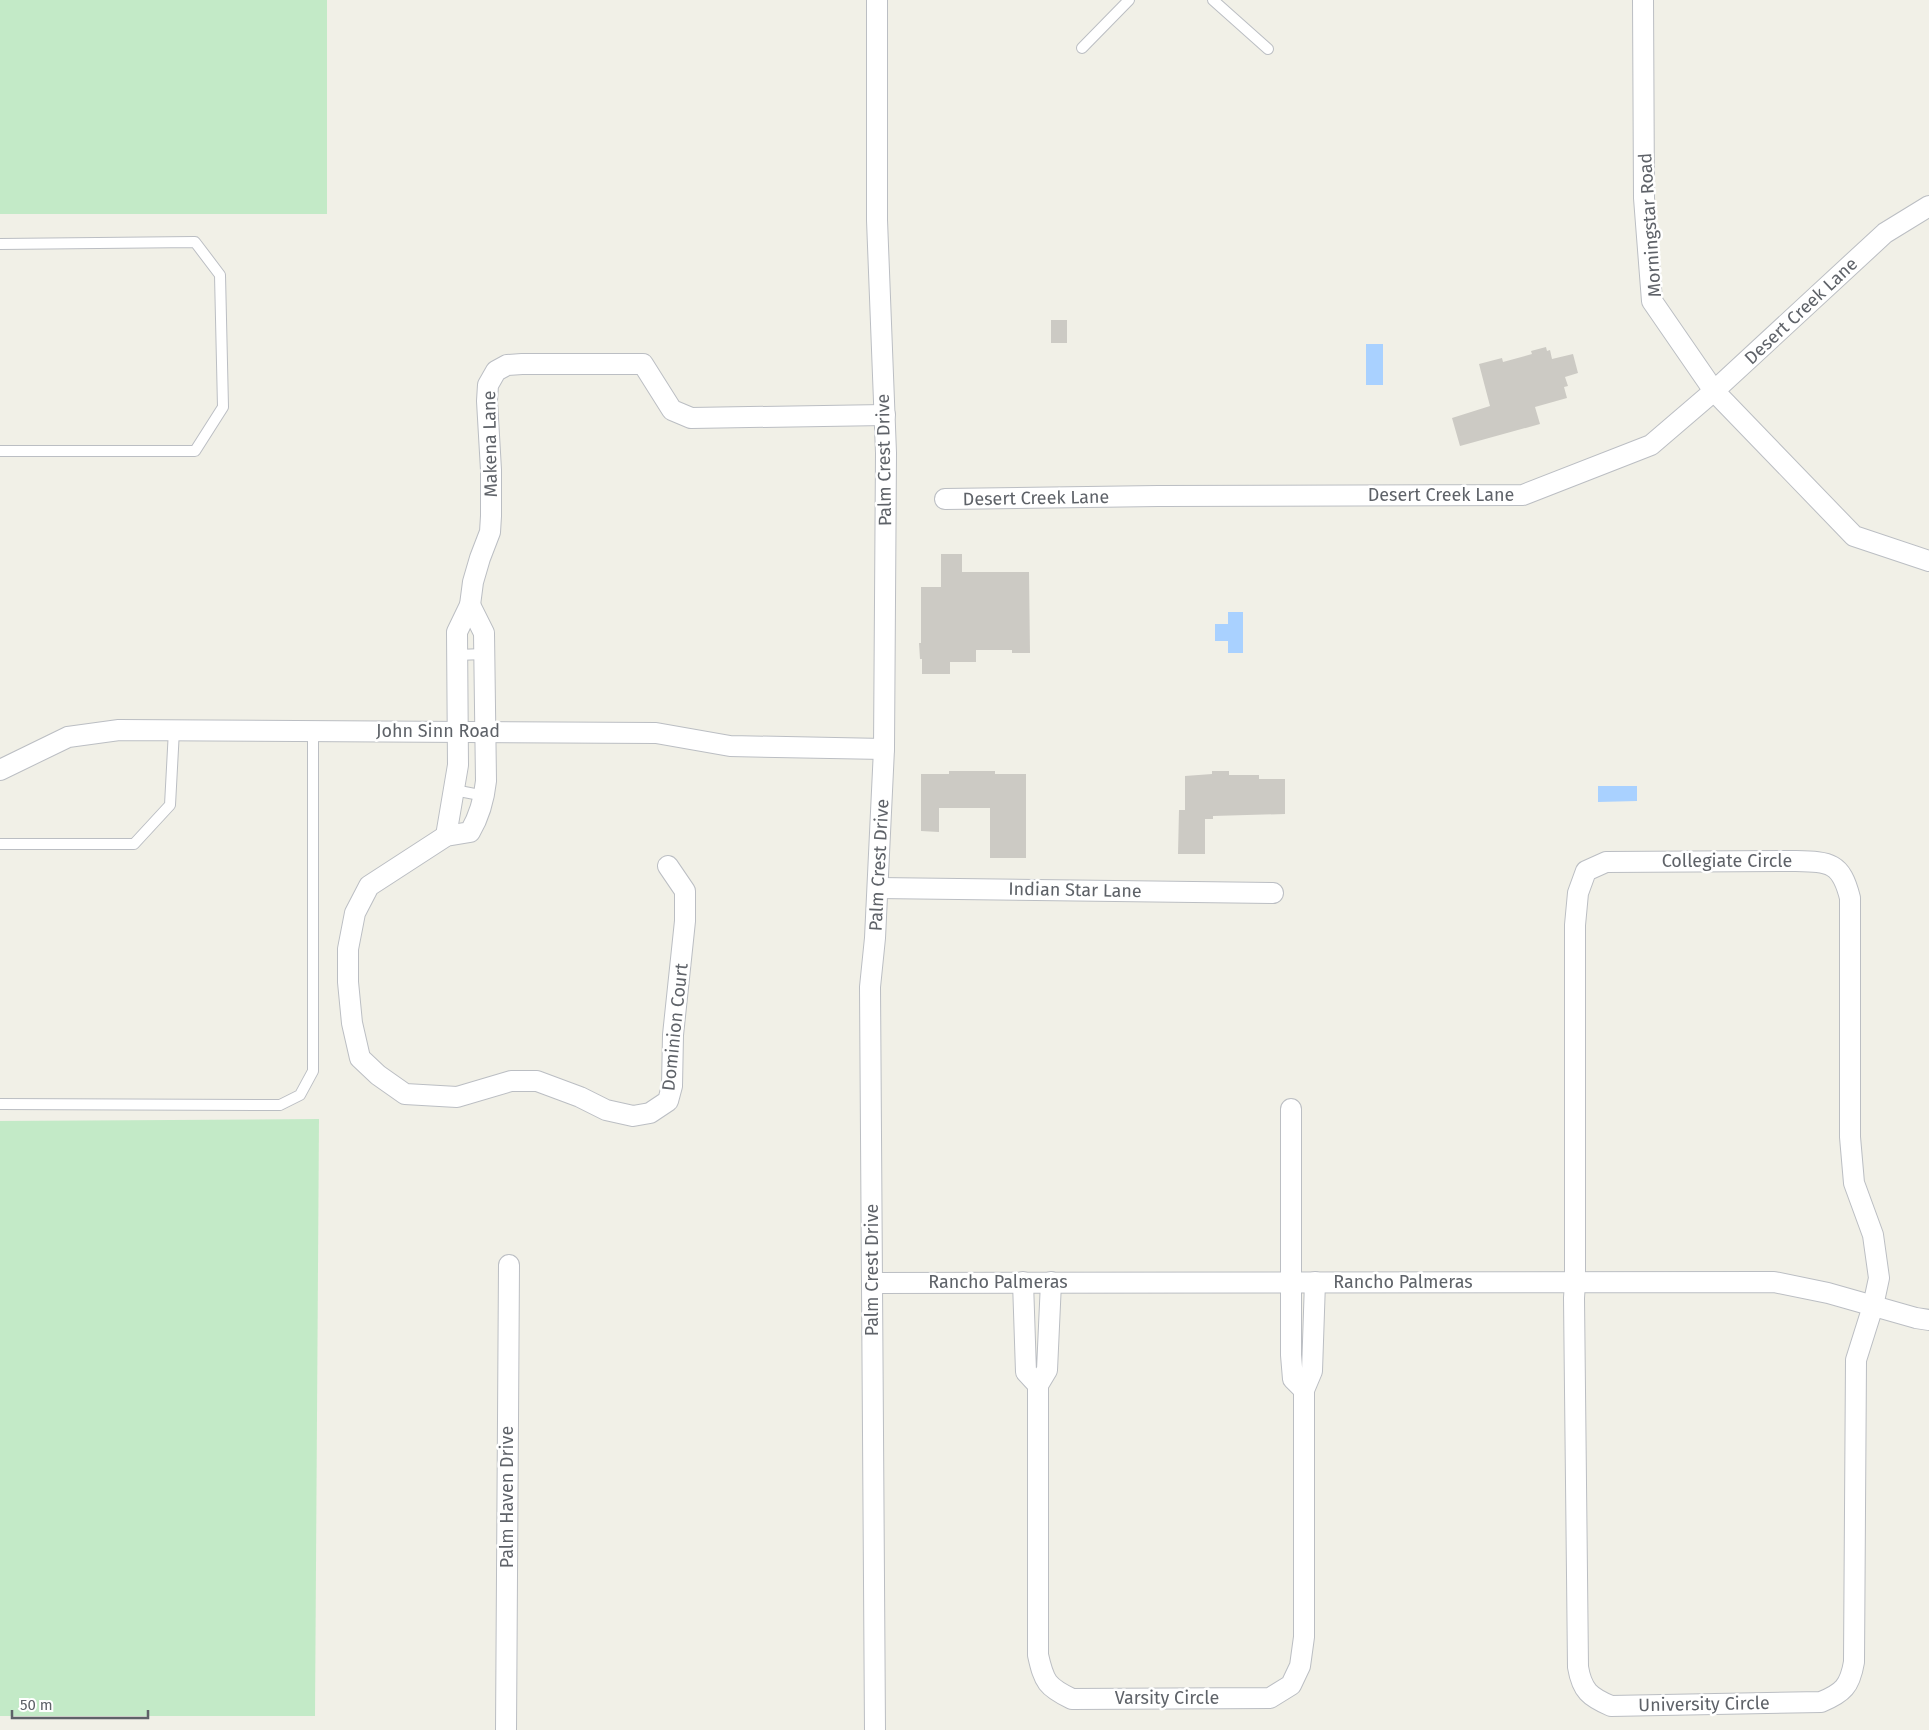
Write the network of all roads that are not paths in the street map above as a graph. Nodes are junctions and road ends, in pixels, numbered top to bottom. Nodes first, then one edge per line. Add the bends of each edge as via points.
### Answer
1 (877, 0) edge
2 (1129, 0) edge
3 (1213, 0) edge
4 (1643, 0) edge
5 (1082, 48) dead end
6 (1268, 49) dead end
7 (1929, 206) edge
8 (0, 244) edge
9 (1714, 391) junction
10 (885, 415) junction
11 (0, 451) edge
12 (945, 499) dead end
13 (1929, 561) edge
14 (470, 605) junction
15 (456, 654) junction
16 (484, 654) junction
17 (174, 730) junction
18 (313, 730) junction
19 (456, 730) junction
20 (485, 731) junction
21 (884, 749) junction
22 (0, 770) edge
23 (454, 790) junction
24 (485, 796) junction
25 (446, 836) junction
26 (0, 844) edge
27 (668, 866) dead end
28 (878, 888) junction
29 (1273, 893) dead end
30 (0, 1104) edge
31 (1291, 1109) dead end
32 (508, 1265) dead end
33 (1023, 1282) junction
34 (1051, 1282) junction
35 (1291, 1282) junction
36 (1315, 1282) junction
37 (872, 1283) junction
38 (1575, 1283) junction
39 (1874, 1306) junction
40 (1929, 1320) edge
41 (1026, 1345) junction
42 (1048, 1345) junction
43 (1291, 1346) junction
44 (1313, 1346) junction
45 (1038, 1385) junction
46 (1304, 1390) junction
47 (506, 1730) edge
48 (875, 1730) edge

1 - 10 street, Palm Crest Drive via 877,220
2 - 5 lane
3 - 6 lane
4 - 9 street, Morningstar Road via 1644,198 1652,301
7 - 9 street, Desert Creek Lane via 1885,233
8 - 11 lane via 195,242 220,275 222,406 195,451
9 - 12 street, Desert Creek Lane via 1651,445 1523,495
9 - 13 street, Morningstar Road via 1854,536
10 - 14 street, Makena Lane via 691,418 672,410 643,364 507,365 496,371 488,385 490,532 480,558
10 - 21 street, Palm Crest Drive
14 - 15 street, Makena Lane via 456,632
14 - 16 street via 484,633
15 - 16 lane
15 - 19 street, Makena Lane
16 - 20 street
17 - 18 street, John Sinn Road
17 - 22 street, John Sinn Road via 119,730 68,737
17 - 26 lane via 170,804 134,844
18 - 19 street, John Sinn Road
18 - 30 lane via 313,1071 300,1095 280,1105
19 - 20 street, John Sinn Road
19 - 23 street via 458,765
20 - 21 street, John Sinn Road via 656,732 730,746
20 - 24 street, Dominion Court
21 - 28 street, Palm Crest Drive
23 - 24 lane
23 - 25 street
24 - 25 street, Dominion Court via 479,818 470,832
25 - 27 street, Dominion Court via 369,886 355,913 348,949 352,1024 360,1058 405,1094 457,1097 511,1081 537,1080 606,1110 633,1116 650,1113 668,1101 672,1086 673,1035 685,921 685,891
28 - 29 street, Indian Star Lane
28 - 37 street, Palm Crest Drive via 870,987
31 - 35 street, Varsity Circle
32 - 47 street, Palm Haven Drive
33 - 34 street, Rancho Palmeras
33 - 37 street, Rancho Palmeras
33 - 41 street
34 - 35 street, Rancho Palmeras
34 - 42 street, Varsity Circle
35 - 36 street, Rancho Palmeras
35 - 43 street, Varsity Circle
36 - 38 street, Rancho Palmeras
36 - 44 street, Varsity Circle
37 - 48 street, Palm Crest Drive
38 - 39 street, Rancho Palmeras via 1774,1282
38 - 39 street, University Circle via 1578,1667 1580,1682 1593,1698 1611,1706 1820,1702 1838,1695 1851,1676 1854,1662 1856,1360
38 - 39 street, Collegiate Circle via 1575,926 1578,893 1586,871 1606,862 1819,862 1837,868 1850,898 1850,1137 1854,1183 1873,1235 1879,1278
39 - 40 street, Rancho Palmeras
41 - 42 street
41 - 45 street via 1026,1372
42 - 45 street, Varsity Circle via 1047,1370
43 - 44 street
43 - 46 street, Varsity Circle via 1293,1379
44 - 46 street, Varsity Circle via 1312,1371
45 - 46 street, Varsity Circle via 1038,1655 1042,1674 1053,1690 1072,1699 1270,1698 1291,1684 1300,1666 1304,1637

